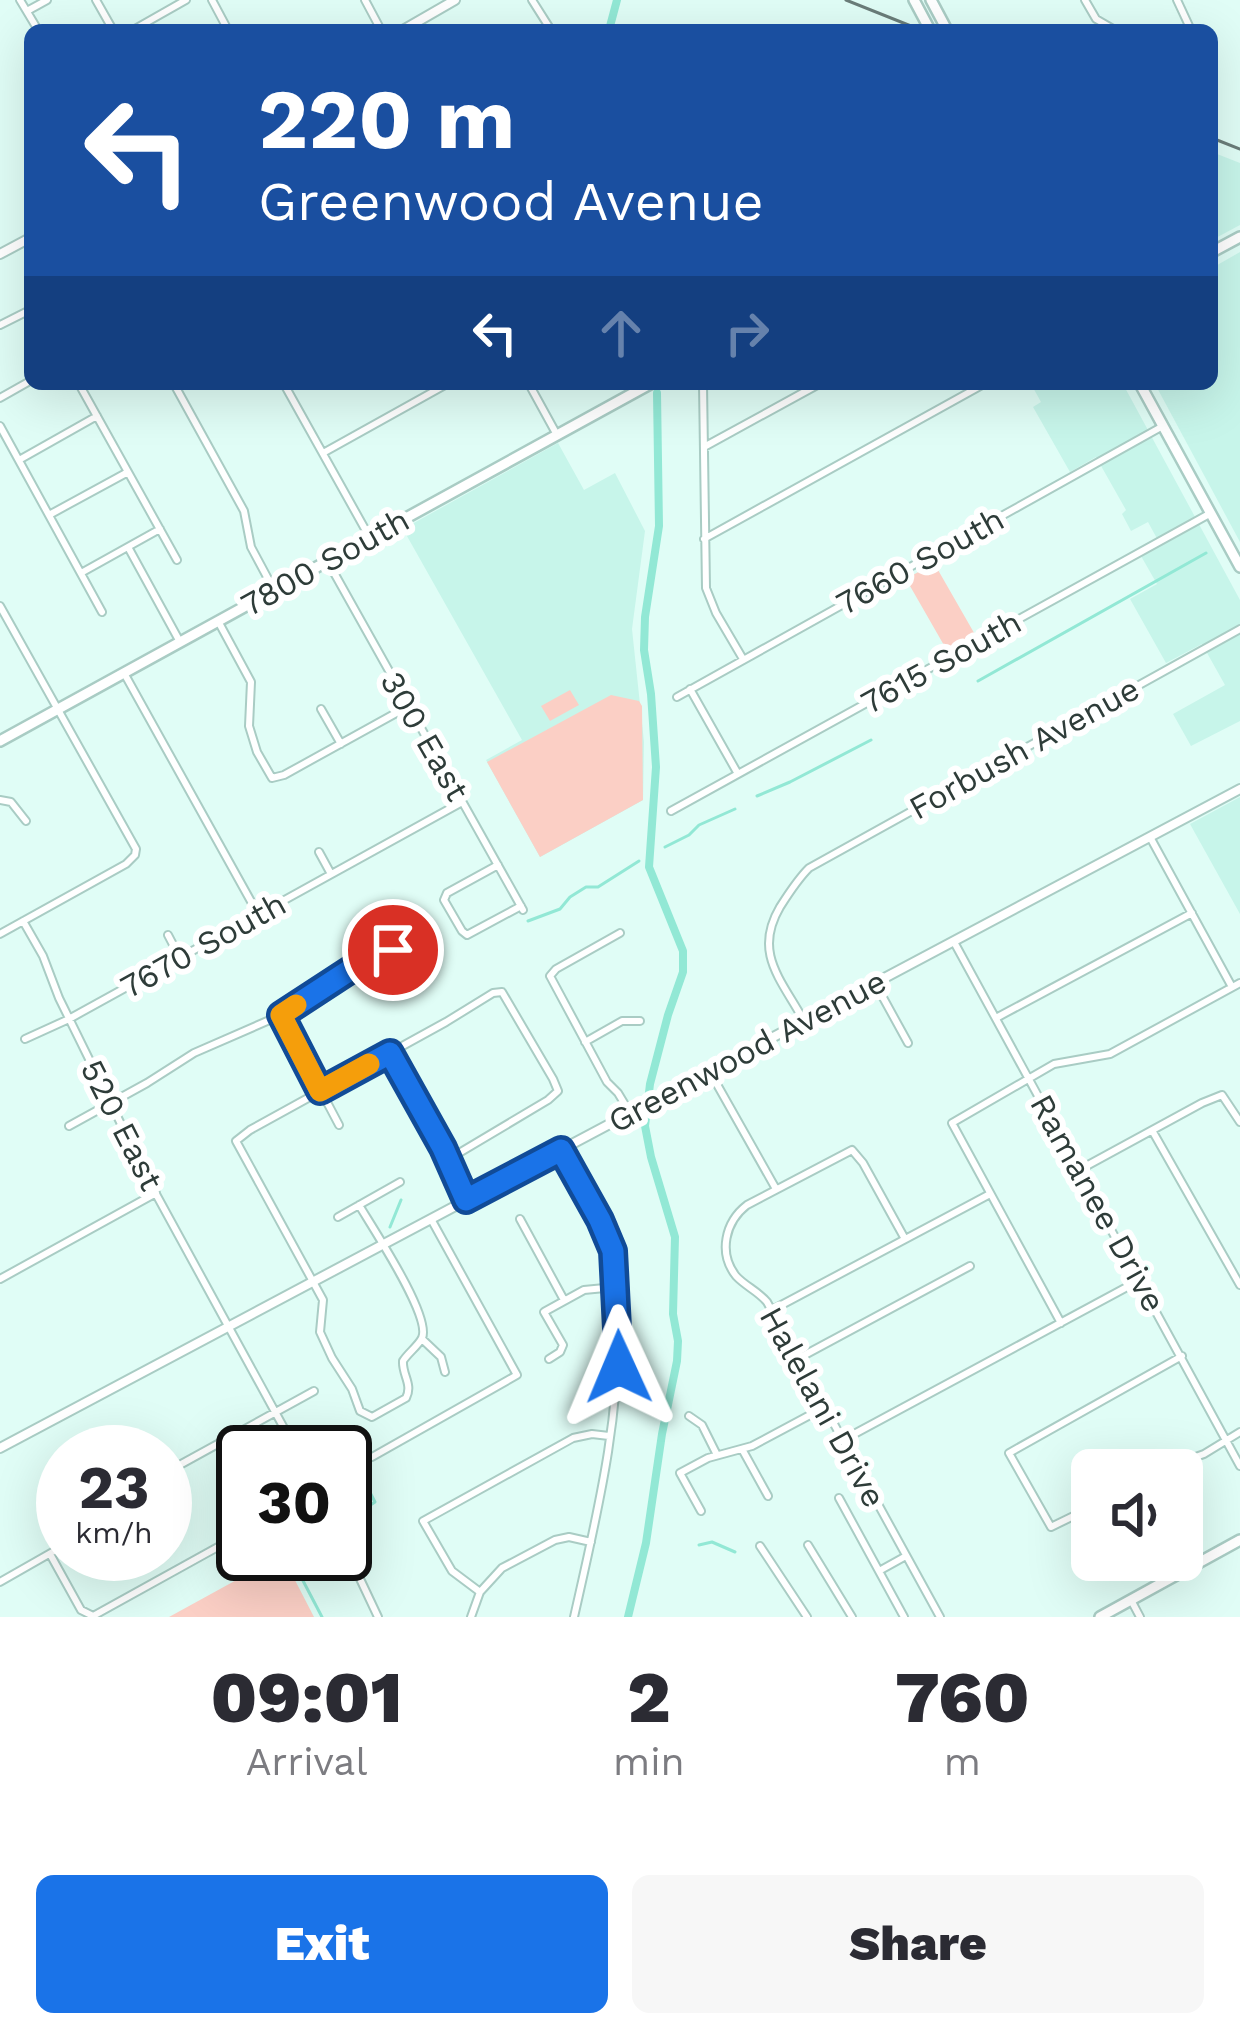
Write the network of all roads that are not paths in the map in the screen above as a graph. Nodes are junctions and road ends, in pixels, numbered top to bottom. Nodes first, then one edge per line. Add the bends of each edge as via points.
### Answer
1 (20, 0) edge
2 (47, 0) edge
3 (187, 0) edge
4 (455, 0) edge
5 (27, 11) junction
6 (35, 24) edge
7 (144, 24) edge
8 (413, 24) edge
9 (83, 390) edge
10 (177, 390) edge
11 (287, 390) edge
12 (436, 390) edge
13 (532, 390) edge
14 (639, 390) edge
15 (703, 390) edge
16 (808, 390) edge
17 (973, 390) edge
18 (1143, 390) edge
19 (97, 416) junction
20 (0, 426) edge
21 (1163, 426) junction
22 (557, 435) junction
23 (704, 447) junction
24 (322, 453) junction
25 (19, 460) junction
26 (128, 472) junction
27 (1211, 513) junction
28 (49, 515) junction
29 (160, 530) junction
30 (370, 538) junction
31 (704, 539) junction
32 (128, 547) junction
33 (177, 560) dead end
34 (327, 561) junction
35 (1240, 567) edge
36 (81, 573) junction
37 (274, 590) junction
38 (0, 606) edge
39 (102, 612) dead end
40 (218, 621) junction
41 (1240, 629) edge
42 (180, 642) junction
43 (743, 660) junction
44 (124, 673) junction
45 (690, 689) junction
46 (676, 697) dead end
47 (407, 707) junction
48 (321, 709) dead end
49 (57, 710) junction
50 (0, 741) edge
51 (341, 744) junction
52 (738, 774) junction
53 (1240, 788) edge
54 (0, 800) edge
55 (462, 802) junction
56 (671, 811) dead end
57 (26, 821) dead end
58 (1150, 837) junction
59 (319, 852) dead end
60 (498, 865) junction
61 (331, 874) junction
62 (1192, 913) junction
63 (258, 914) junction
64 (23, 921) junction
65 (0, 934) edge
66 (620, 934) dead end
67 (168, 935) dead end
68 (954, 941) junction
69 (393, 950) dead end
70 (180, 958) junction
71 (875, 983) junction
72 (1236, 985) edge
73 (281, 1015) junction
74 (996, 1018) junction
75 (69, 1019) junction
76 (640, 1021) dead end
77 (804, 1021) junction
78 (25, 1039) dead end
79 (585, 1042) junction
80 (908, 1043) dead end
81 (390, 1053) junction
82 (709, 1071) junction
83 (1028, 1078) junction
84 (320, 1091) junction
85 (111, 1102) junction
86 (633, 1111) junction
87 (1240, 1122) edge
88 (339, 1125) dead end
89 (69, 1126) dead end
90 (1152, 1131) junction
91 (561, 1150) junction
92 (448, 1159) junction
93 (1079, 1170) junction
94 (400, 1183) dead end
95 (776, 1189) junction
96 (156, 1193) junction
97 (990, 1194) junction
98 (466, 1200) junction
99 (359, 1205) junction
100 (338, 1217) dead end
101 (430, 1219) junction
102 (520, 1219) dead end
103 (905, 1239) junction
104 (383, 1244) junction
105 (970, 1266) dead end
106 (0, 1279) edge
107 (1140, 1280) junction
108 (312, 1282) junction
109 (1240, 1286) edge
110 (616, 1287) junction
111 (565, 1300) junction
112 (772, 1310) junction
113 (1061, 1323) junction
114 (228, 1327) junction
115 (422, 1339) junction
116 (1182, 1356) junction
117 (798, 1358) junction
118 (549, 1359) dead end
119 (445, 1372) dead end
120 (314, 1391) dead end
121 (825, 1408) junction
122 (275, 1412) junction
123 (689, 1416) dead end
124 (282, 1425) edge
125 (1240, 1432) edge
126 (609, 1436) junction
127 (843, 1440) junction
128 (1226, 1441) junction
129 (0, 1448) edge
130 (742, 1449) junction
131 (1203, 1454) edge
132 (717, 1455) junction
133 (372, 1457) dead end
134 (192, 1458) edge
135 (1240, 1466) edge
136 (768, 1496) dead end
137 (839, 1498) dead end
138 (701, 1511) dead end
139 (1071, 1517) edge
140 (1240, 1540) edge
141 (590, 1542) junction
142 (760, 1546) dead end
143 (808, 1546) dead end
144 (906, 1556) junction
145 (36, 1562) edge
146 (879, 1571) junction
147 (65, 1581) edge
148 (156, 1581) edge
149 (361, 1581) edge
150 (0, 1582) edge
151 (480, 1592) junction
152 (1131, 1600) junction
153 (378, 1617) edge
154 (471, 1617) edge
155 (574, 1617) edge
156 (807, 1617) edge
157 (852, 1617) edge
158 (904, 1617) edge
159 (940, 1617) edge
160 (1100, 1617) edge
161 (1141, 1617) edge

1 - 5 street
2 - 5 street
3 - 7 street
4 - 8 street
5 - 6 street
9 - 19 street
10 - 37 street via 244,511 251,547
11 - 24 street
12 - 24 street
13 - 22 street
14 - 22 main road, 7800 South
15 - 23 street
16 - 23 street
17 - 31 street
18 - 21 main road
19 - 25 street
19 - 26 street
20 - 25 street
21 - 27 main road
21 - 43 street, 7660 South
22 - 30 main road, 7800 South
23 - 31 street
24 - 30 street
25 - 28 street
26 - 28 street
26 - 29 street
27 - 35 main road
27 - 52 street, 7615 South
28 - 36 street
29 - 32 street
29 - 33 street
30 - 34 main road, 7800 South
31 - 43 street via 706,588
32 - 36 street
32 - 42 street
34 - 37 main road, 7800 South
34 - 47 street, 300 East
36 - 39 street
37 - 40 main road, 7800 South
38 - 49 street
40 - 42 main road, 7800 South
40 - 51 street via 251,682 249,726 272,778
41 - 77 street, Forbush Avenue via 808,868 767,939
42 - 44 main road, 7800 South
43 - 45 street, 7660 South
44 - 49 main road, 7800 South
44 - 63 street
45 - 46 street, 7660 South
45 - 52 street
47 - 51 street
47 - 55 street, 300 East
48 - 51 street
49 - 50 main road, 7800 South
49 - 64 street via 135,855
52 - 56 street, 7615 South
53 - 58 street, Greenwood Avenue
54 - 57 street
55 - 60 street, 300 East
55 - 61 street, 7670 South
58 - 62 street
58 - 68 street, Greenwood Avenue
59 - 61 street
60 - 60 street, 300 East via 522,908 467,935 447,893
61 - 63 street, 7670 South
62 - 72 street
62 - 74 street
63 - 70 street, 7670 South
64 - 65 street
64 - 75 street, 520 East
66 - 79 street via 551,974
67 - 70 street
68 - 71 street, Greenwood Avenue
68 - 74 street, Ramanee Drive
69 - 73 street
70 - 75 street, 7670 South
71 - 77 street, Greenwood Avenue
71 - 80 street
72 - 83 street via 1110,1054 1062,1061
73 - 84 street
73 - 85 street
74 - 83 street, Ramanee Drive
75 - 78 street, 7670 South
75 - 85 street, 520 East
76 - 79 street via 622,1021
77 - 82 street, Greenwood Avenue
79 - 86 street
81 - 84 street
81 - 92 street
81 - 92 street via 493,993 502,992 523,1024 558,1091
82 - 86 street, Greenwood Avenue
82 - 95 street
83 - 93 street, Ramanee Drive
83 - 97 street via 952,1123
84 - 88 street
84 - 108 street via 236,1141
85 - 89 street
85 - 96 street, 520 East
86 - 91 street, Greenwood Avenue
87 - 90 street via 1222,1096
90 - 93 street
90 - 109 street
91 - 98 street, Greenwood Avenue
91 - 110 street via 607,1236
92 - 98 street
93 - 107 street, Ramanee Drive
94 - 99 street
95 - 103 street via 852,1150
95 - 112 street, Halelani Drive via 730,1222 726,1253 736,1275
96 - 106 street
96 - 114 street, 520 East
97 - 103 street
97 - 113 street
98 - 101 street, Greenwood Avenue
99 - 100 street
99 - 104 street
101 - 104 street, Greenwood Avenue
101 - 133 street via 518,1375
102 - 111 street
103 - 112 street
104 - 108 street, Greenwood Avenue
104 - 115 street via 423,1322
105 - 117 street
107 - 113 street
107 - 116 street, Ramanee Drive
108 - 114 street, Greenwood Avenue
108 - 115 street via 324,1304 323,1340 366,1417 406,1398 403,1360
110 - 111 street
110 - 126 street via 619,1367
111 - 118 street via 544,1312 562,1345
112 - 117 street, Halelani Drive
113 - 127 street
114 - 122 street, 520 East
114 - 129 street, Greenwood Avenue
115 - 119 street
116 - 128 street, Ramanee Drive
116 - 139 street via 1009,1453 1051,1527
117 - 121 street, Halelani Drive
120 - 122 street
121 - 127 street, Halelani Drive
121 - 130 street
122 - 124 street, 520 East
122 - 134 street
123 - 132 street
125 - 128 street
126 - 141 street
126 - 151 street via 573,1438 423,1521 452,1571
127 - 144 street, Halelani Drive
128 - 131 street
128 - 135 street, Ramanee Drive
130 - 132 street
130 - 136 street
132 - 138 street via 680,1473
137 - 146 street
140 - 152 main road
141 - 151 street via 555,1540 502,1568
141 - 155 street
142 - 156 street
143 - 157 street
144 - 146 street
144 - 159 street, Halelani Drive
145 - 150 street
146 - 158 street
147 - 148 street via 92,1616
149 - 153 street
151 - 154 street
152 - 160 main road
152 - 161 street

